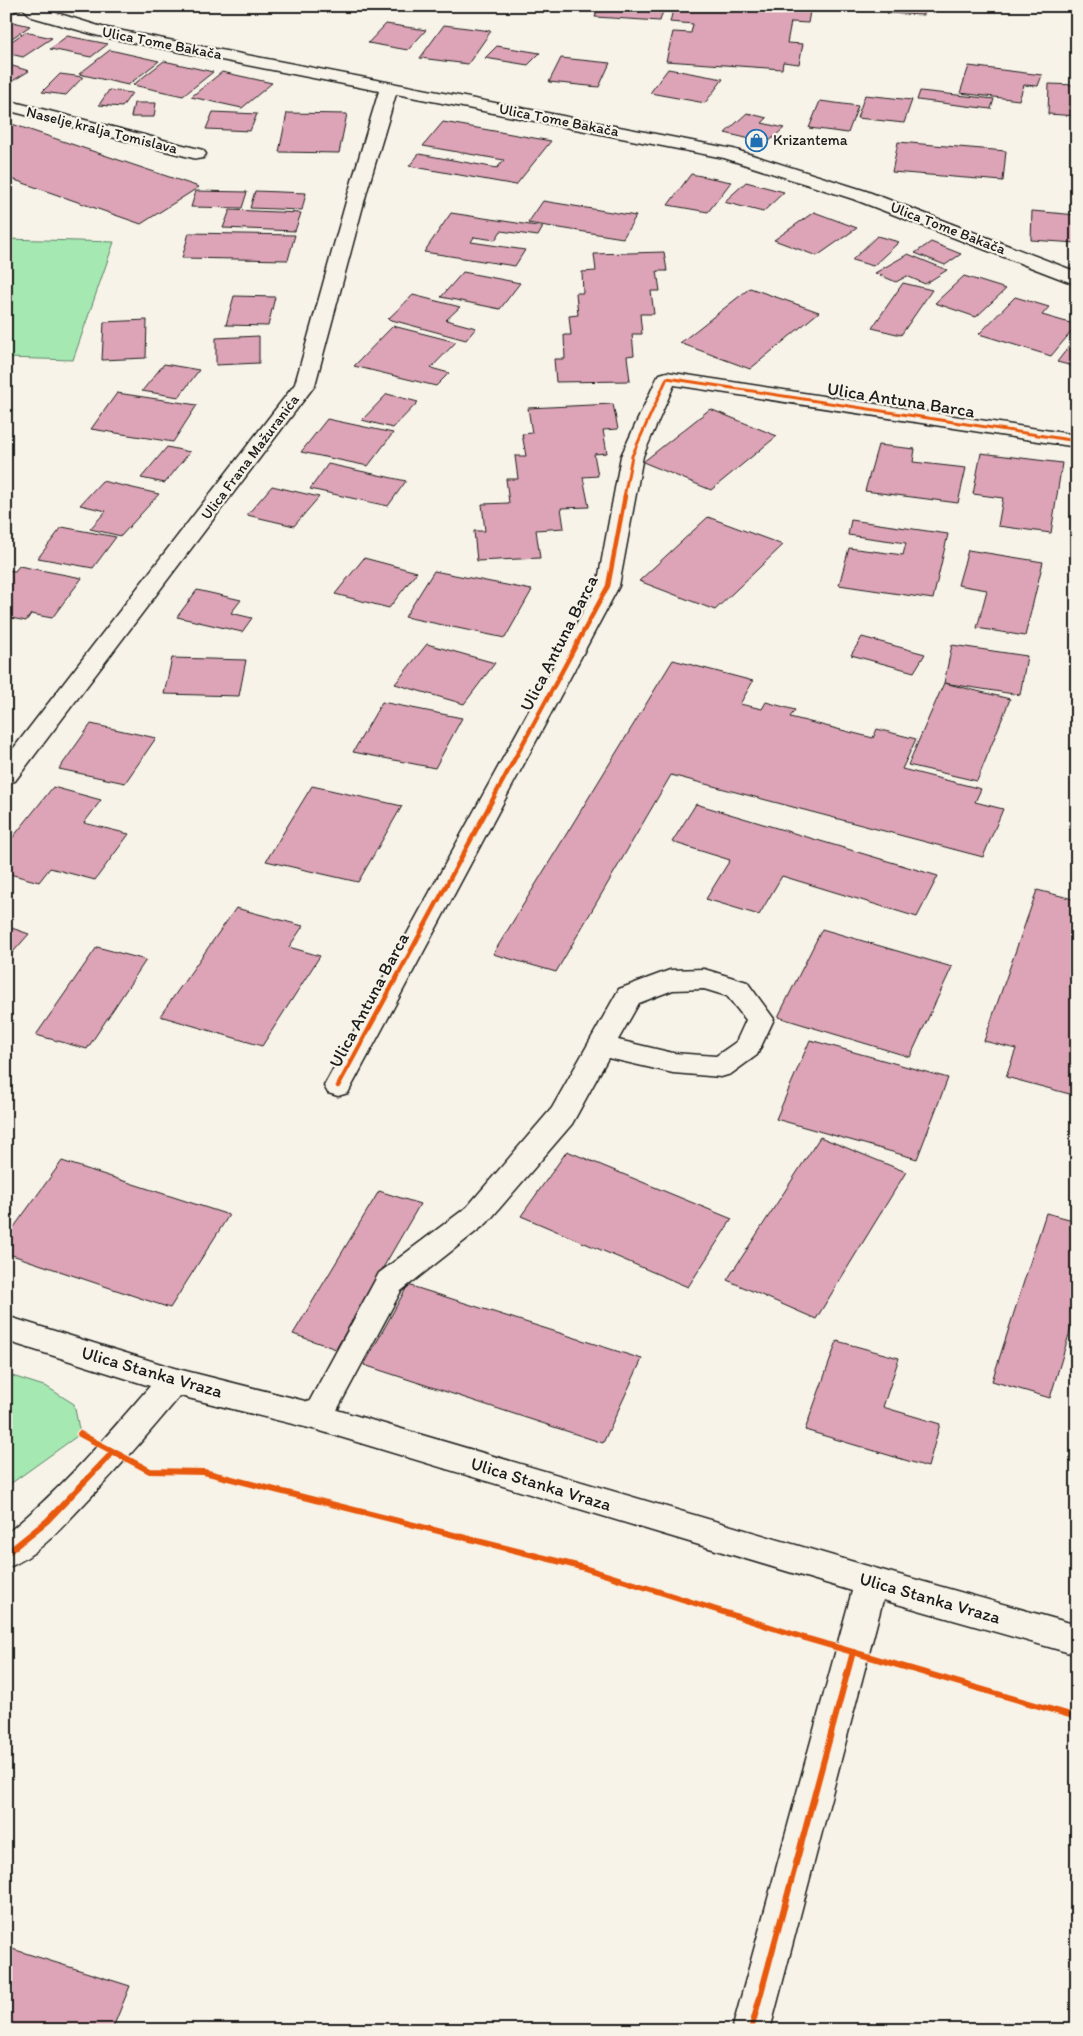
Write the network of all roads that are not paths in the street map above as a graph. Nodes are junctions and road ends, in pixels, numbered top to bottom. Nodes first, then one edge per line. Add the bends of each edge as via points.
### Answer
1 (17, 6) edge
2 (30, 6) edge
3 (6, 9) edge
4 (389, 87) junction
5 (6, 105) edge
6 (197, 154) dead end
7 (1077, 278) edge
8 (1077, 442) edge
9 (6, 775) edge
10 (602, 1046) junction
11 (338, 1086) dead end
12 (6, 1328) edge
13 (174, 1380) junction
14 (317, 1417) junction
15 (6, 1554) edge
16 (871, 1582) junction
17 (1077, 1640) edge
18 (751, 2030) edge

1 - 3 street
2 - 4 street, Ulica Tome Bakača via 38,13 99,31
4 - 7 street, Ulica Tome Bakača via 727,152 892,206
4 - 9 street, Ulica Frana Mažuranića via 305,385
5 - 6 street, Naselje kralja Tomislava
8 - 11 street, Ulica Antuna Barca via 667,378 632,456 608,586
10 - 10 street via 628,996 670,980 704,979 737,989 760,1019 747,1048 721,1067 673,1063
10 - 14 street via 562,1116 477,1215 390,1282
12 - 13 street, Ulica Stanka Vraza
13 - 14 street, Ulica Stanka Vraza
13 - 15 street via 47,1522
14 - 16 street, Ulica Stanka Vraza
16 - 17 street, Ulica Stanka Vraza
16 - 18 street

